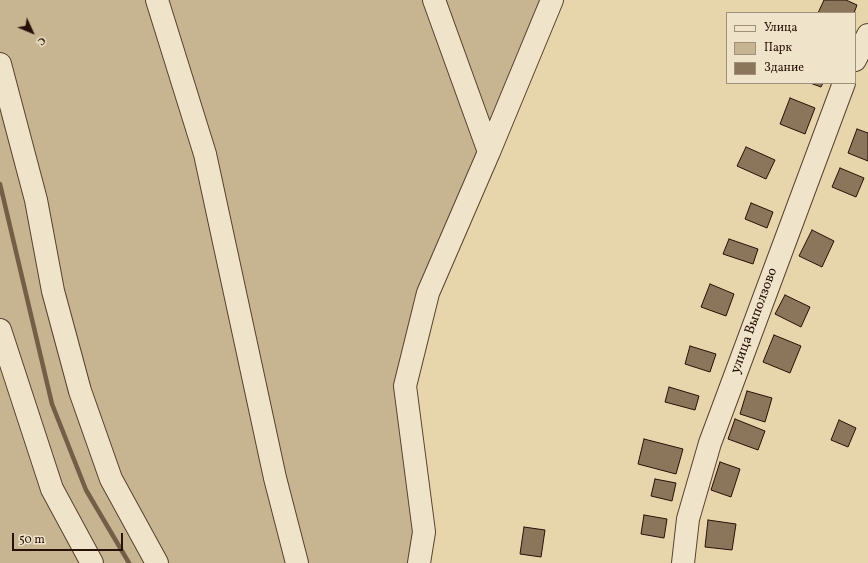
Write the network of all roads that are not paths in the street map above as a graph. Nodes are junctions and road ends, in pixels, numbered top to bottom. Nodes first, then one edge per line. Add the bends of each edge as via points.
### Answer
1 (157, 0) edge
2 (434, 0) edge
3 (552, 0) edge
4 (868, 35) edge
5 (856, 58) edge
6 (0, 64) edge
7 (844, 84) edge
8 (489, 152) junction
9 (0, 330) edge
10 (92, 563) edge
11 (157, 563) edge
12 (297, 563) edge
13 (419, 563) edge
14 (683, 563) edge

1 - 12 street via 205,154 275,478
2 - 8 street
3 - 8 street
4 - 5 street
6 - 11 street via 36,200 53,291 80,391 111,479
7 - 14 street, улица Выползово via 710,443 688,519
8 - 13 street via 428,293 405,386 424,532
9 - 10 street via 52,489

